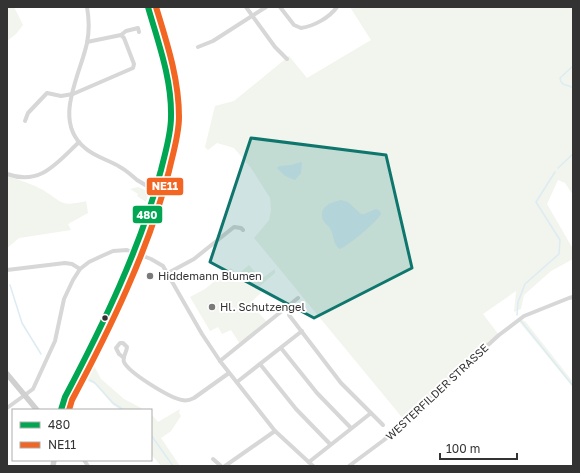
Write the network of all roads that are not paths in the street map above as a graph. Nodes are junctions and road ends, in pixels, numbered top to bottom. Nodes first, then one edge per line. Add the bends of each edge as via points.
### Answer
1 (87, 7) edge
2 (148, 7) edge
3 (246, 7) edge
4 (266, 7) edge
5 (280, 7) edge
6 (337, 7) edge
7 (252, 16) junction
8 (139, 32) dead end
9 (121, 35) junction
10 (87, 42) junction
11 (198, 47) dead end
12 (287, 59) dead end
13 (73, 94) junction
14 (25, 121) dead end
15 (79, 142) junction
16 (7, 174) edge
17 (156, 190) junction
18 (243, 230) dead end
19 (134, 252) junction
20 (80, 269) junction
21 (7, 270) edge
22 (168, 273) junction
23 (573, 297) edge
24 (298, 298) dead end
25 (289, 315) dead end
26 (302, 331) junction
27 (280, 348) junction
28 (124, 358) dead end
29 (220, 361) junction
30 (260, 364) junction
31 (229, 373) junction
32 (7, 374) edge
33 (237, 382) junction
34 (24, 396) junction
35 (7, 408) edge
36 (36, 409) edge
37 (61, 409) edge
38 (371, 413) junction
39 (383, 425) dead end
40 (351, 428) junction
41 (275, 431) junction
42 (330, 444) junction
43 (213, 459) dead end
44 (308, 462) junction
45 (221, 466) edge
46 (225, 466) edge
47 (314, 466) edge
48 (349, 466) edge

1 - 10 street
2 - 17 main road via 162,58 170,104 166,153
3 - 7 street
4 - 7 street
5 - 6 street via 294,25 301,28 314,25
7 - 11 street
7 - 12 street
8 - 9 street via 138,28
9 - 10 street
9 - 13 street via 134,64 133,68
10 - 13 street
13 - 14 street via 61,96 47,93 28,113
13 - 15 street via 68,116
15 - 16 street via 56,164 32,178
15 - 17 street via 90,152 122,168
17 - 19 main road
18 - 22 street via 234,227 194,259
19 - 20 street via 113,251
19 - 22 street via 163,266
19 - 37 main road
20 - 21 street via 65,262
20 - 34 street via 64,299 55,341 45,365 34,389
22 - 29 street
23 - 48 street, WESTERFILDER STRASSE via 524,316 499,335 384,440
24 - 29 street
25 - 26 street
26 - 27 street
26 - 38 street via 341,383
27 - 30 street
27 - 40 street via 317,393
28 - 31 street via 124,362 139,378 183,401 200,394
29 - 31 street
30 - 33 street
30 - 42 street via 296,409
31 - 33 street
32 - 34 main road
33 - 41 street
34 - 35 street
34 - 36 main road
38 - 39 street
38 - 40 street
40 - 42 street
41 - 44 street
41 - 46 street
42 - 44 street
43 - 45 street
44 - 47 street

